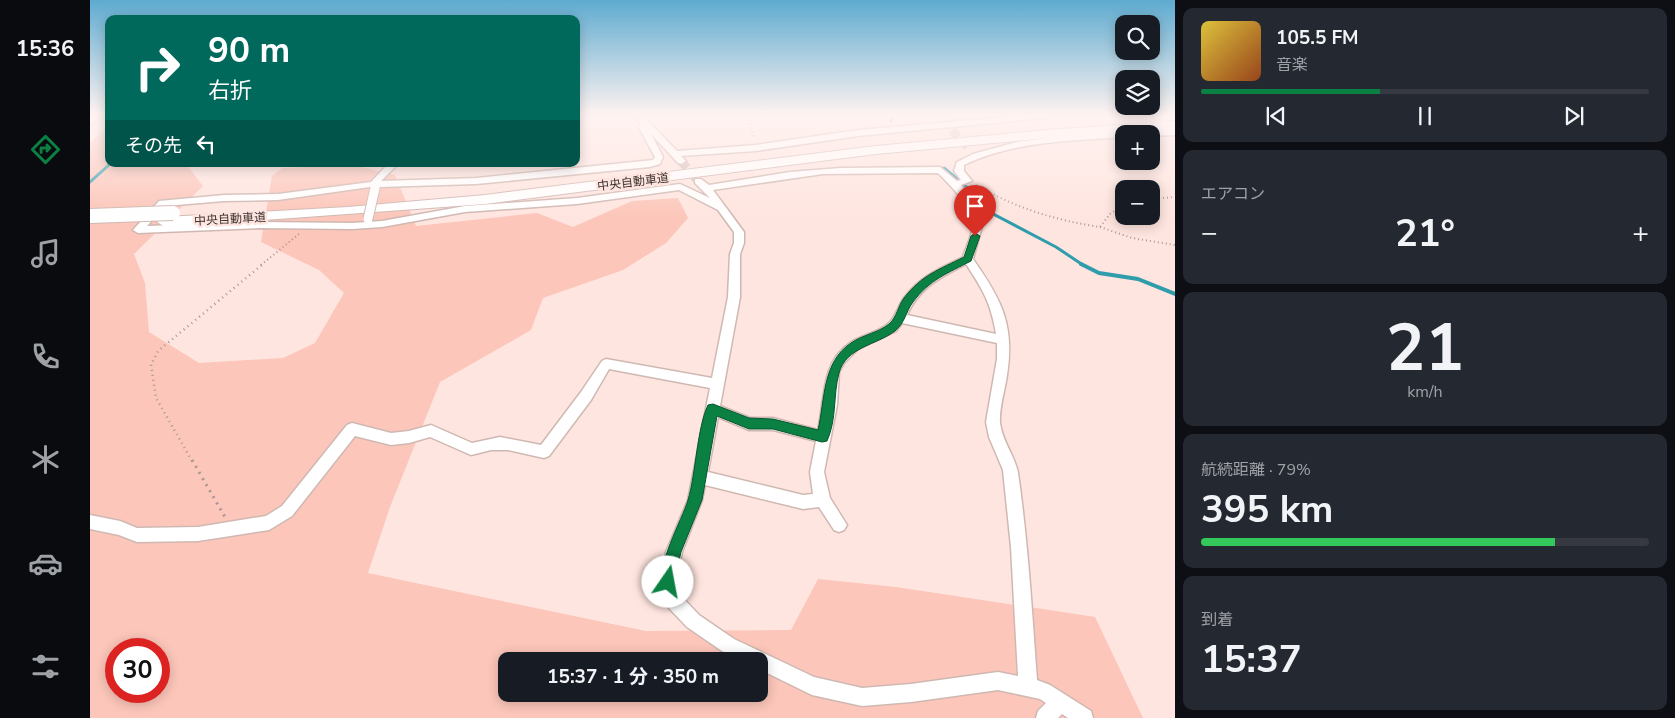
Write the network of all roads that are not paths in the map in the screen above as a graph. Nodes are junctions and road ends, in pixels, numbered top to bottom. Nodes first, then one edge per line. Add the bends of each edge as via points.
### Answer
1 (655, 150) edge
2 (671, 150) edge
3 (743, 150) edge
4 (822, 150) edge
5 (890, 150) edge
6 (970, 150) tunnel mouth
7 (1004, 150) edge
8 (976, 156) junction
9 (390, 167) edge
10 (961, 182) junction
11 (374, 186) junction
12 (722, 209) junction
13 (90, 216) edge
14 (169, 218) junction
15 (367, 222) junction
16 (90, 224) edge
17 (968, 259) junction
18 (900, 318) junction
19 (1004, 340) junction
20 (717, 384) junction
21 (713, 409) junction
22 (822, 437) junction
23 (700, 477) junction
24 (822, 500) junction
25 (90, 522) edge
26 (839, 525) dead end
27 (1028, 687) junction
28 (1060, 702) junction
29 (1045, 718) edge
30 (1084, 718) edge

1 - 11 street via 659,157 657,162 650,164 476,181
2 - 3 street via 678,157
4 - 14 highway, 中央自動車道 via 528,186
5 - 14 highway, 中央自動車道 via 415,207 284,217
6 - 8 street
7 - 8 street
8 - 10 street via 960,164
9 - 11 street
10 - 12 street via 940,170 909,173 840,171 703,184
10 - 17 street via 978,223
11 - 15 street, bridge
11 - 15 street via 278,197 162,203 138,230
12 - 15 street via 680,187 577,201 465,209 382,224
12 - 20 street via 739,232 739,243 735,254 734,297
13 - 14 highway, 中央自動車道, bridge
14 - 16 highway, 中央自動車道
17 - 18 street via 925,281 907,302
17 - 19 street via 991,293
18 - 19 street
18 - 22 street via 892,328 854,346 840,360 833,372 830,405
19 - 27 street via 993,422 1010,470 1020,547
20 - 21 street
20 - 25 street via 606,364 544,452 506,442 471,449 430,431 405,440 381,439 352,429 287,511 269,523 198,534 137,535
21 - 22 street via 749,424 773,424
21 - 23 street
22 - 24 street via 817,470
23 - 24 street via 804,502
23 - 27 street via 695,500 674,552 668,582 674,600 693,621 728,645 812,686 862,697 998,681
24 - 26 street
27 - 28 street via 1044,691
28 - 29 street
28 - 30 street

